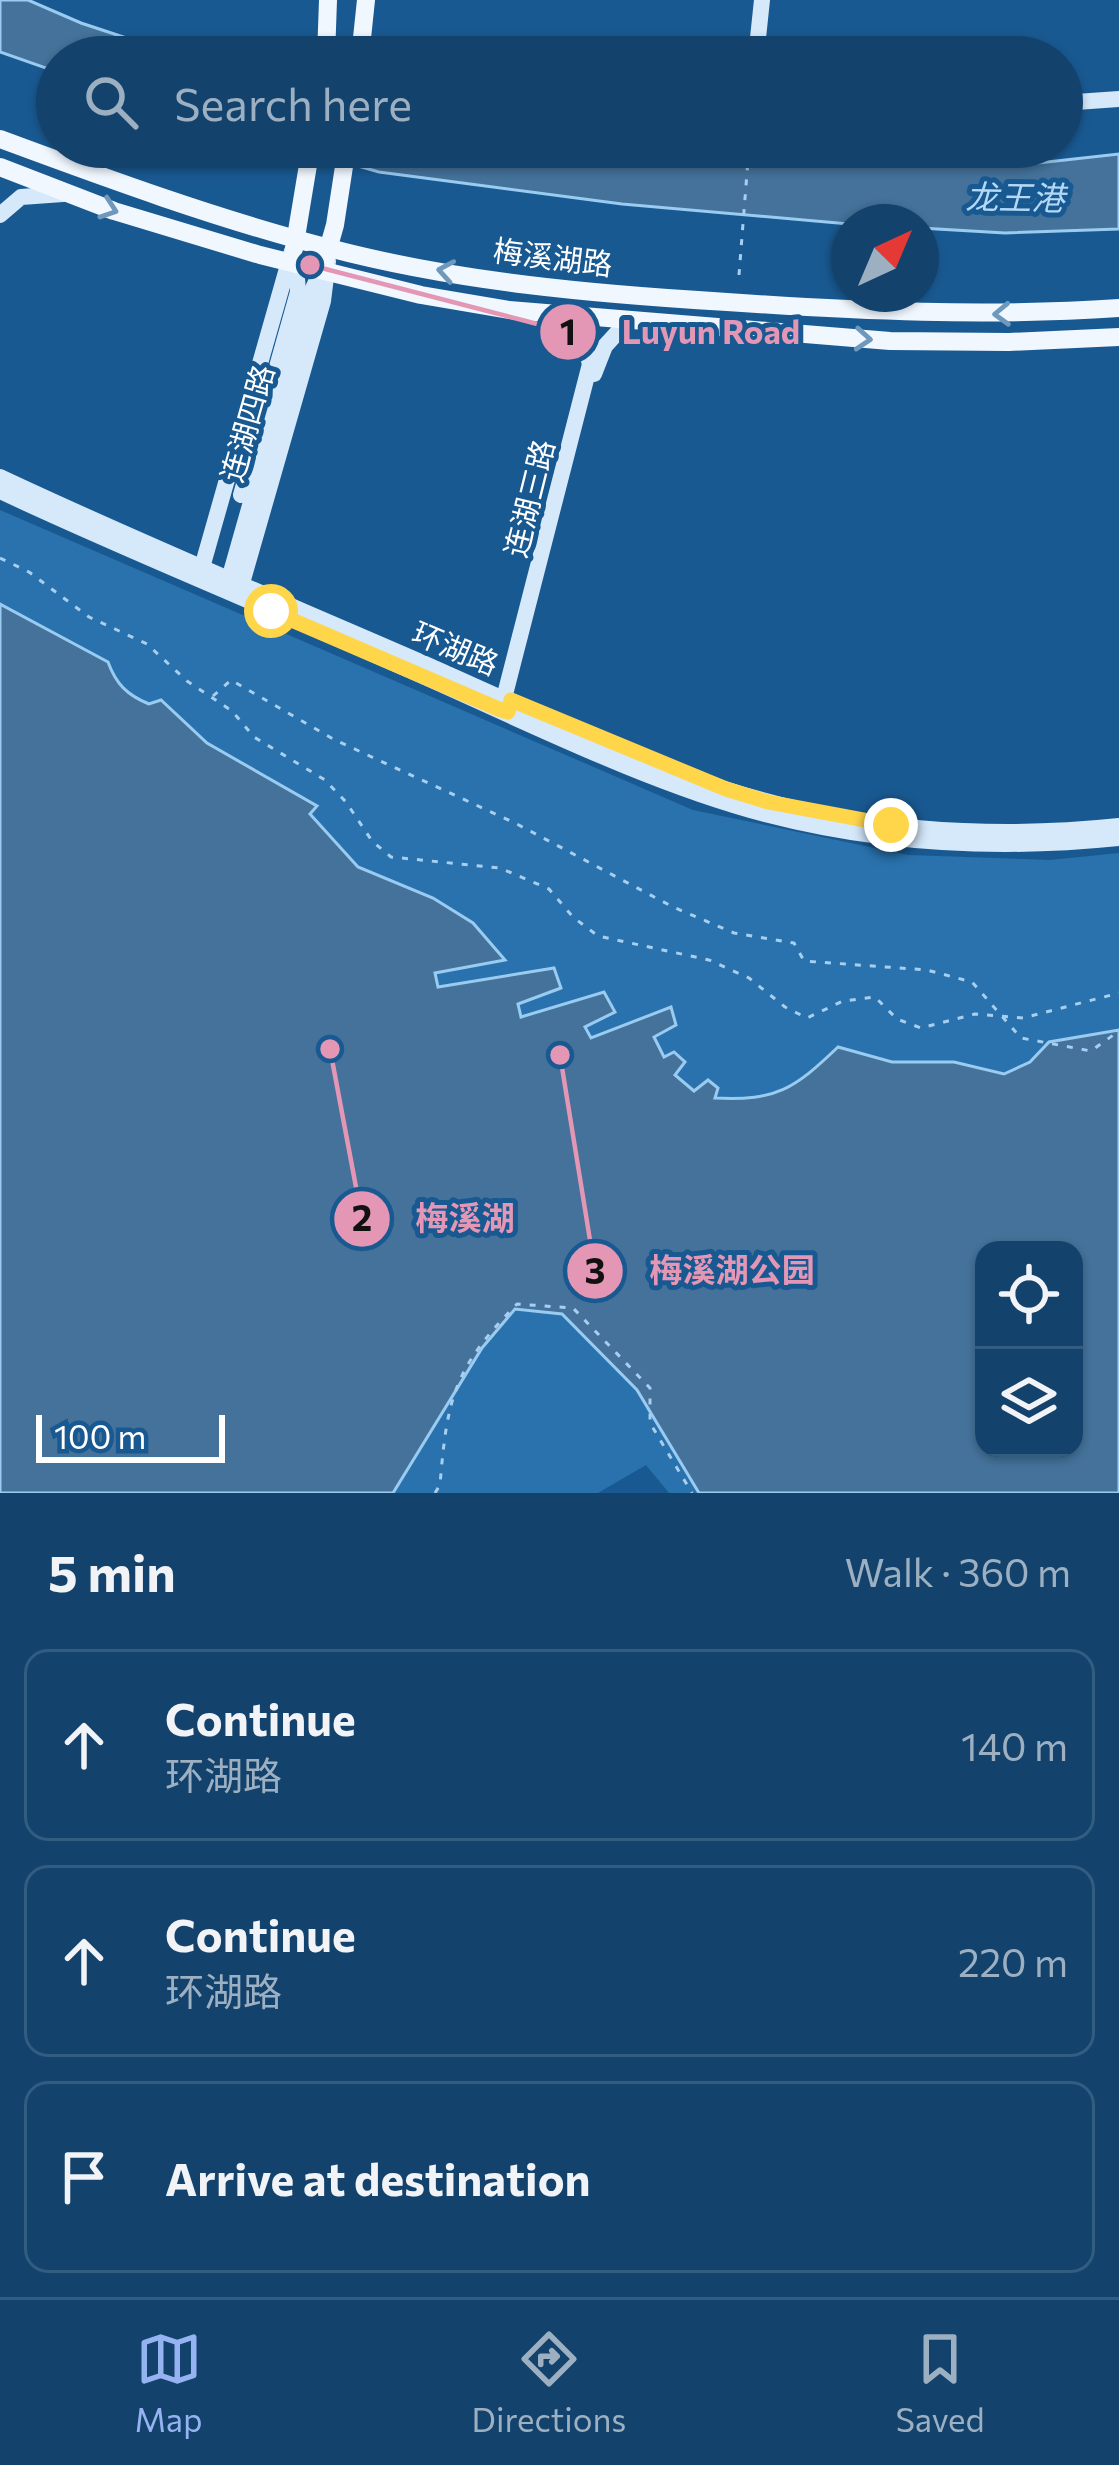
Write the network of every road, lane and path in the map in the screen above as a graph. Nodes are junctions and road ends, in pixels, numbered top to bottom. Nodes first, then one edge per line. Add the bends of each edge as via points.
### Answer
1 (328, 0) edge
2 (366, 0) edge
3 (762, 0) edge
4 (771, 0) edge
5 (327, 36) edge
6 (362, 36) edge
7 (758, 36) edge
8 (768, 36) edge
9 (1119, 99) edge
10 (1083, 102) edge
11 (1119, 109) edge
12 (1083, 111) edge
13 (0, 139) edge
14 (36, 153) edge
15 (0, 167) edge
16 (77, 168) edge
17 (308, 168) edge
18 (344, 168) edge
19 (747, 168) edge
20 (68, 194) junction
21 (0, 215) edge
22 (294, 238) junction
23 (329, 248) junction
24 (293, 264) junction
25 (324, 272) junction
26 (739, 275) dead end
27 (1119, 308) edge
28 (550, 315) junction
29 (627, 322) junction
30 (1119, 337) edge
31 (305, 367) junction
32 (285, 385) junction
33 (238, 449) junction
34 (248, 471) junction
35 (0, 477) edge
36 (0, 491) edge
37 (0, 558) edge
38 (221, 582) junction
39 (212, 697) junction
40 (506, 705) junction
41 (1119, 826) edge
42 (1119, 838) edge
43 (1119, 993) edge
44 (1000, 1016) junction
45 (1119, 1031) edge
46 (435, 1493) edge
47 (692, 1493) edge

1 - 5 main road
2 - 6 main road
3 - 7 main road
4 - 8 main road
9 - 10 main road
11 - 12 main road
13 - 14 main road, 梅溪湖路
15 - 20 main road, 梅溪湖路
16 - 22 main road, 梅溪湖路
17 - 22 main road
18 - 23 main road
19 - 26 path
20 - 21 main road via 30,194
20 -> 24 main road, 梅溪湖路
22 - 23 main road, 梅溪湖路
22 - 24 main road
23 - 25 main road
27 -> 23 main road, 梅溪湖路 via 964,315 664,298 494,280
24 - 25 main road, 梅溪湖路
24 - 33 main road
24 - 34 main road, 连湖四路 via 298,292
25 - 28 main road, 梅溪湖路
25 - 31 main road
25 - 32 main road, 连湖四路
28 - 29 main road, 梅溪湖路
28 - 40 main road, 连湖三路 via 585,346 590,364
29 -> 30 main road, 梅溪湖路 via 928,342
29 - 40 main road, 连湖三路 via 597,365
31 - 32 main road
31 - 38 main road
32 - 38 main road, 连湖四路
33 - 34 main road
33 - 38 main road
34 - 38 main road, 连湖四路
35 - 38 main road, 环湖路
36 - 38 main road, 环湖路
37 - 39 path via 147,644
38 - 40 main road, 环湖路
39 - 44 path via 231,680 674,907 734,933 794,943 804,961 927,970 972,982
39 - 44 path via 254,737 325,780 392,857 500,868 549,889 598,936 709,960 808,1018 843,1001 875,998 921,1028
40 - 41 main road, 环湖路 via 704,782 834,816 979,832
40 - 42 main road, 环湖路 via 696,792 798,821 992,844
43 - 44 path via 1023,1018
44 - 45 path via 1021,1038 1091,1051
46 - 47 path via 449,1401 481,1341 518,1304 532,1304 573,1308 650,1388 650,1423

